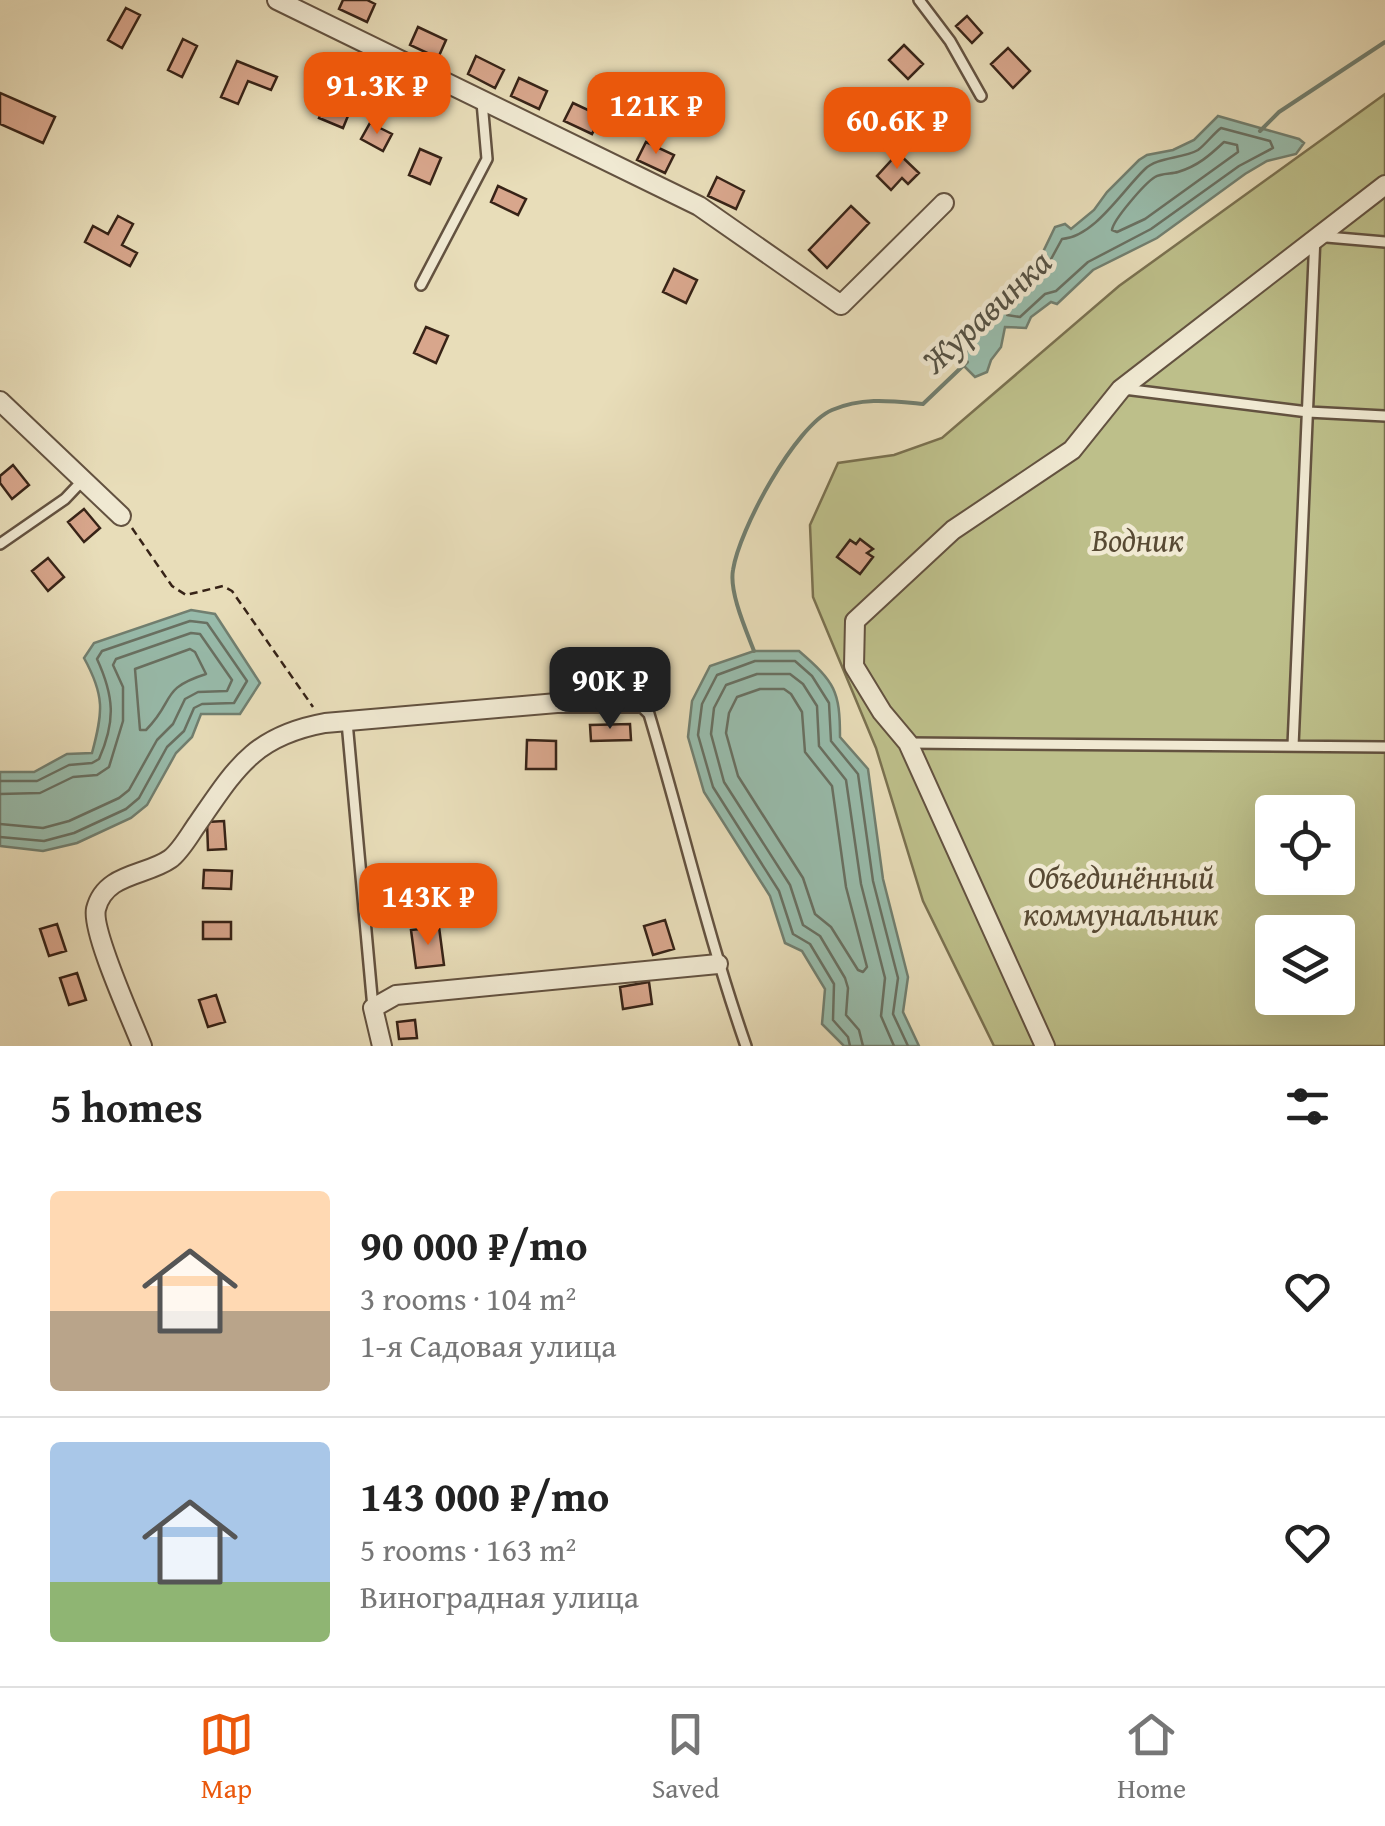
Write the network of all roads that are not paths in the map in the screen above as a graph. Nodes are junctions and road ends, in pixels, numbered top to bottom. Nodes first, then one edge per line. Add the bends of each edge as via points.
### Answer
1 (277, 0) edge
2 (919, 0) edge
3 (981, 96) dead end
4 (482, 99) junction
5 (1385, 185) edge
6 (944, 203) dead end
7 (1316, 236) junction
8 (1385, 242) edge
9 (421, 284) dead end
10 (1121, 389) junction
11 (0, 401) edge
12 (1308, 412) junction
13 (1385, 416) edge
14 (83, 480) junction
15 (121, 516) road end
16 (0, 544) edge
17 (638, 703) joint
18 (347, 721) junction
19 (908, 742) junction
20 (1294, 746) junction
21 (1385, 747) edge
22 (718, 964) junction
23 (373, 1008) junction
24 (142, 1046) edge
25 (382, 1046) edge
26 (746, 1046) edge
27 (1045, 1046) edge

1 - 4 street
2 - 3 lane
4 - 6 street via 698,206 841,305
4 - 9 lane via 487,159
5 - 7 street
7 - 8 lane
7 - 10 street
7 - 12 lane
10 - 12 lane
10 - 19 street via 1072,450 953,530 854,621 854,666
11 - 14 street
12 - 13 lane
12 - 20 lane
14 - 15 street
14 - 16 lane
17 - 18 street
17 - 22 lane via 649,714
18 - 23 lane
18 - 24 street via 308,726 250,752 170,859 120,878 105,893 96,909 97,930
19 - 20 lane
19 - 27 street
20 - 21 lane
22 - 23 street via 396,995
22 - 26 lane
23 - 25 street

